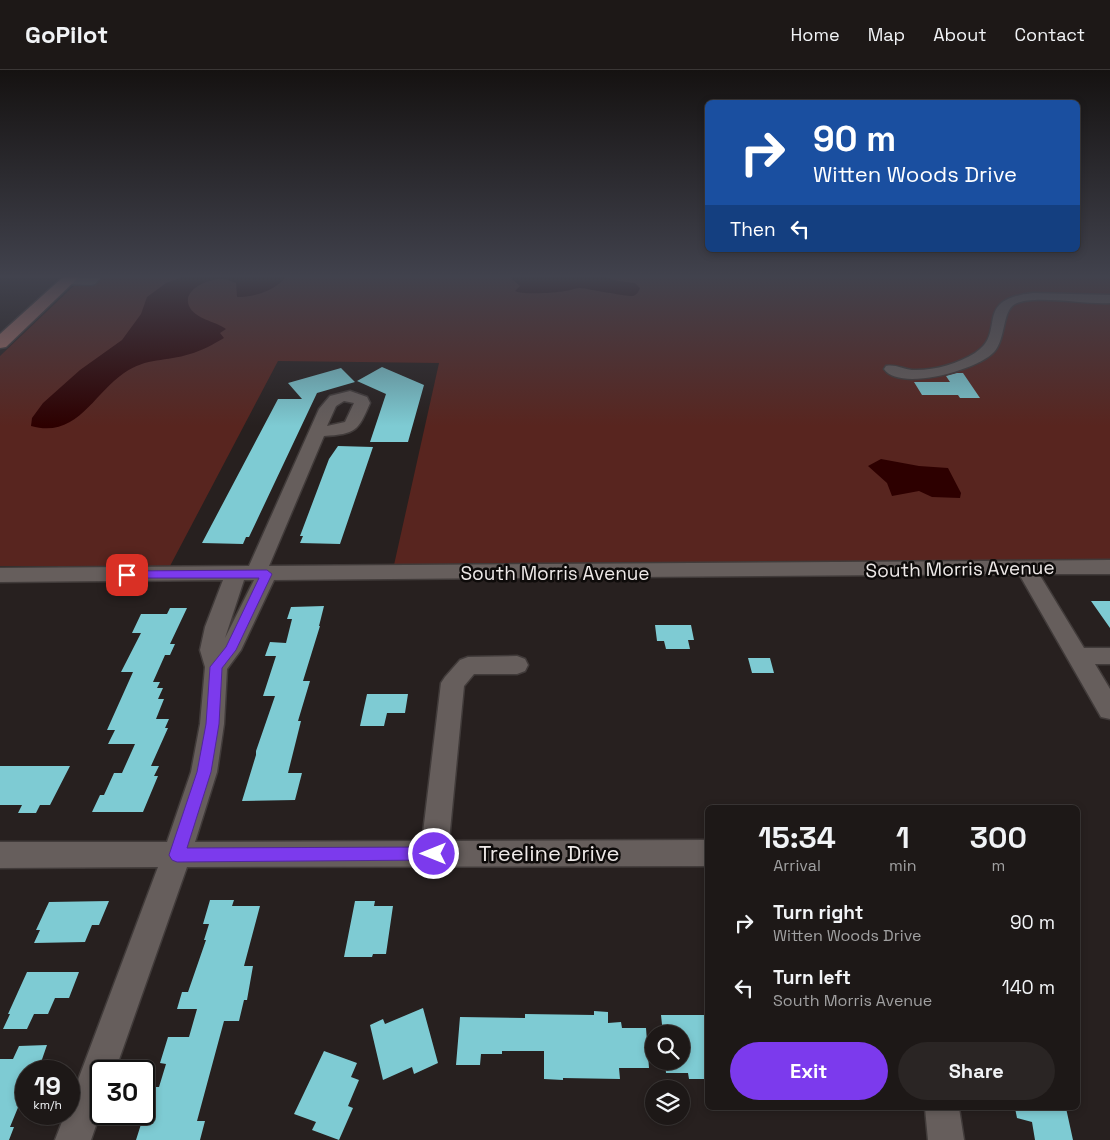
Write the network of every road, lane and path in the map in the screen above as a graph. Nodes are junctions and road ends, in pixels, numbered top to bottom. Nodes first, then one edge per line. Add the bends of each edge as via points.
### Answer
1 (17, 327) edge
2 (998, 327) edge
3 (0, 343) edge
4 (891, 369) dead end
5 (318, 431) dead end
6 (1110, 568) edge
7 (1026, 569) junction
8 (253, 574) junction
9 (0, 575) edge
10 (1077, 656) junction
11 (1110, 656) edge
12 (517, 666) dead end
13 (216, 667) junction
14 (1110, 710) edge
15 (705, 853) edge
16 (434, 854) junction
17 (177, 855) junction
18 (0, 856) edge
19 (942, 1110) edge
20 (74, 1140) edge
21 (946, 1140) edge

1 - 3 main road
2 - 4 street via 994,343 976,358 932,373 910,374
5 - 8 street
6 - 7 street, South Morris Avenue
7 - 8 street, South Morris Avenue
7 - 10 street
8 - 9 street, South Morris Avenue
8 - 13 street via 230,650
8 - 13 street via 216,626 211,650
10 - 11 street
10 - 14 street
12 - 16 street via 468,666 453,683
13 - 17 street via 204,772
15 - 16 street, Treeline Drive
16 - 17 street, Treeline Drive
17 - 18 street, Treeline Drive
17 - 20 street
19 - 21 street

